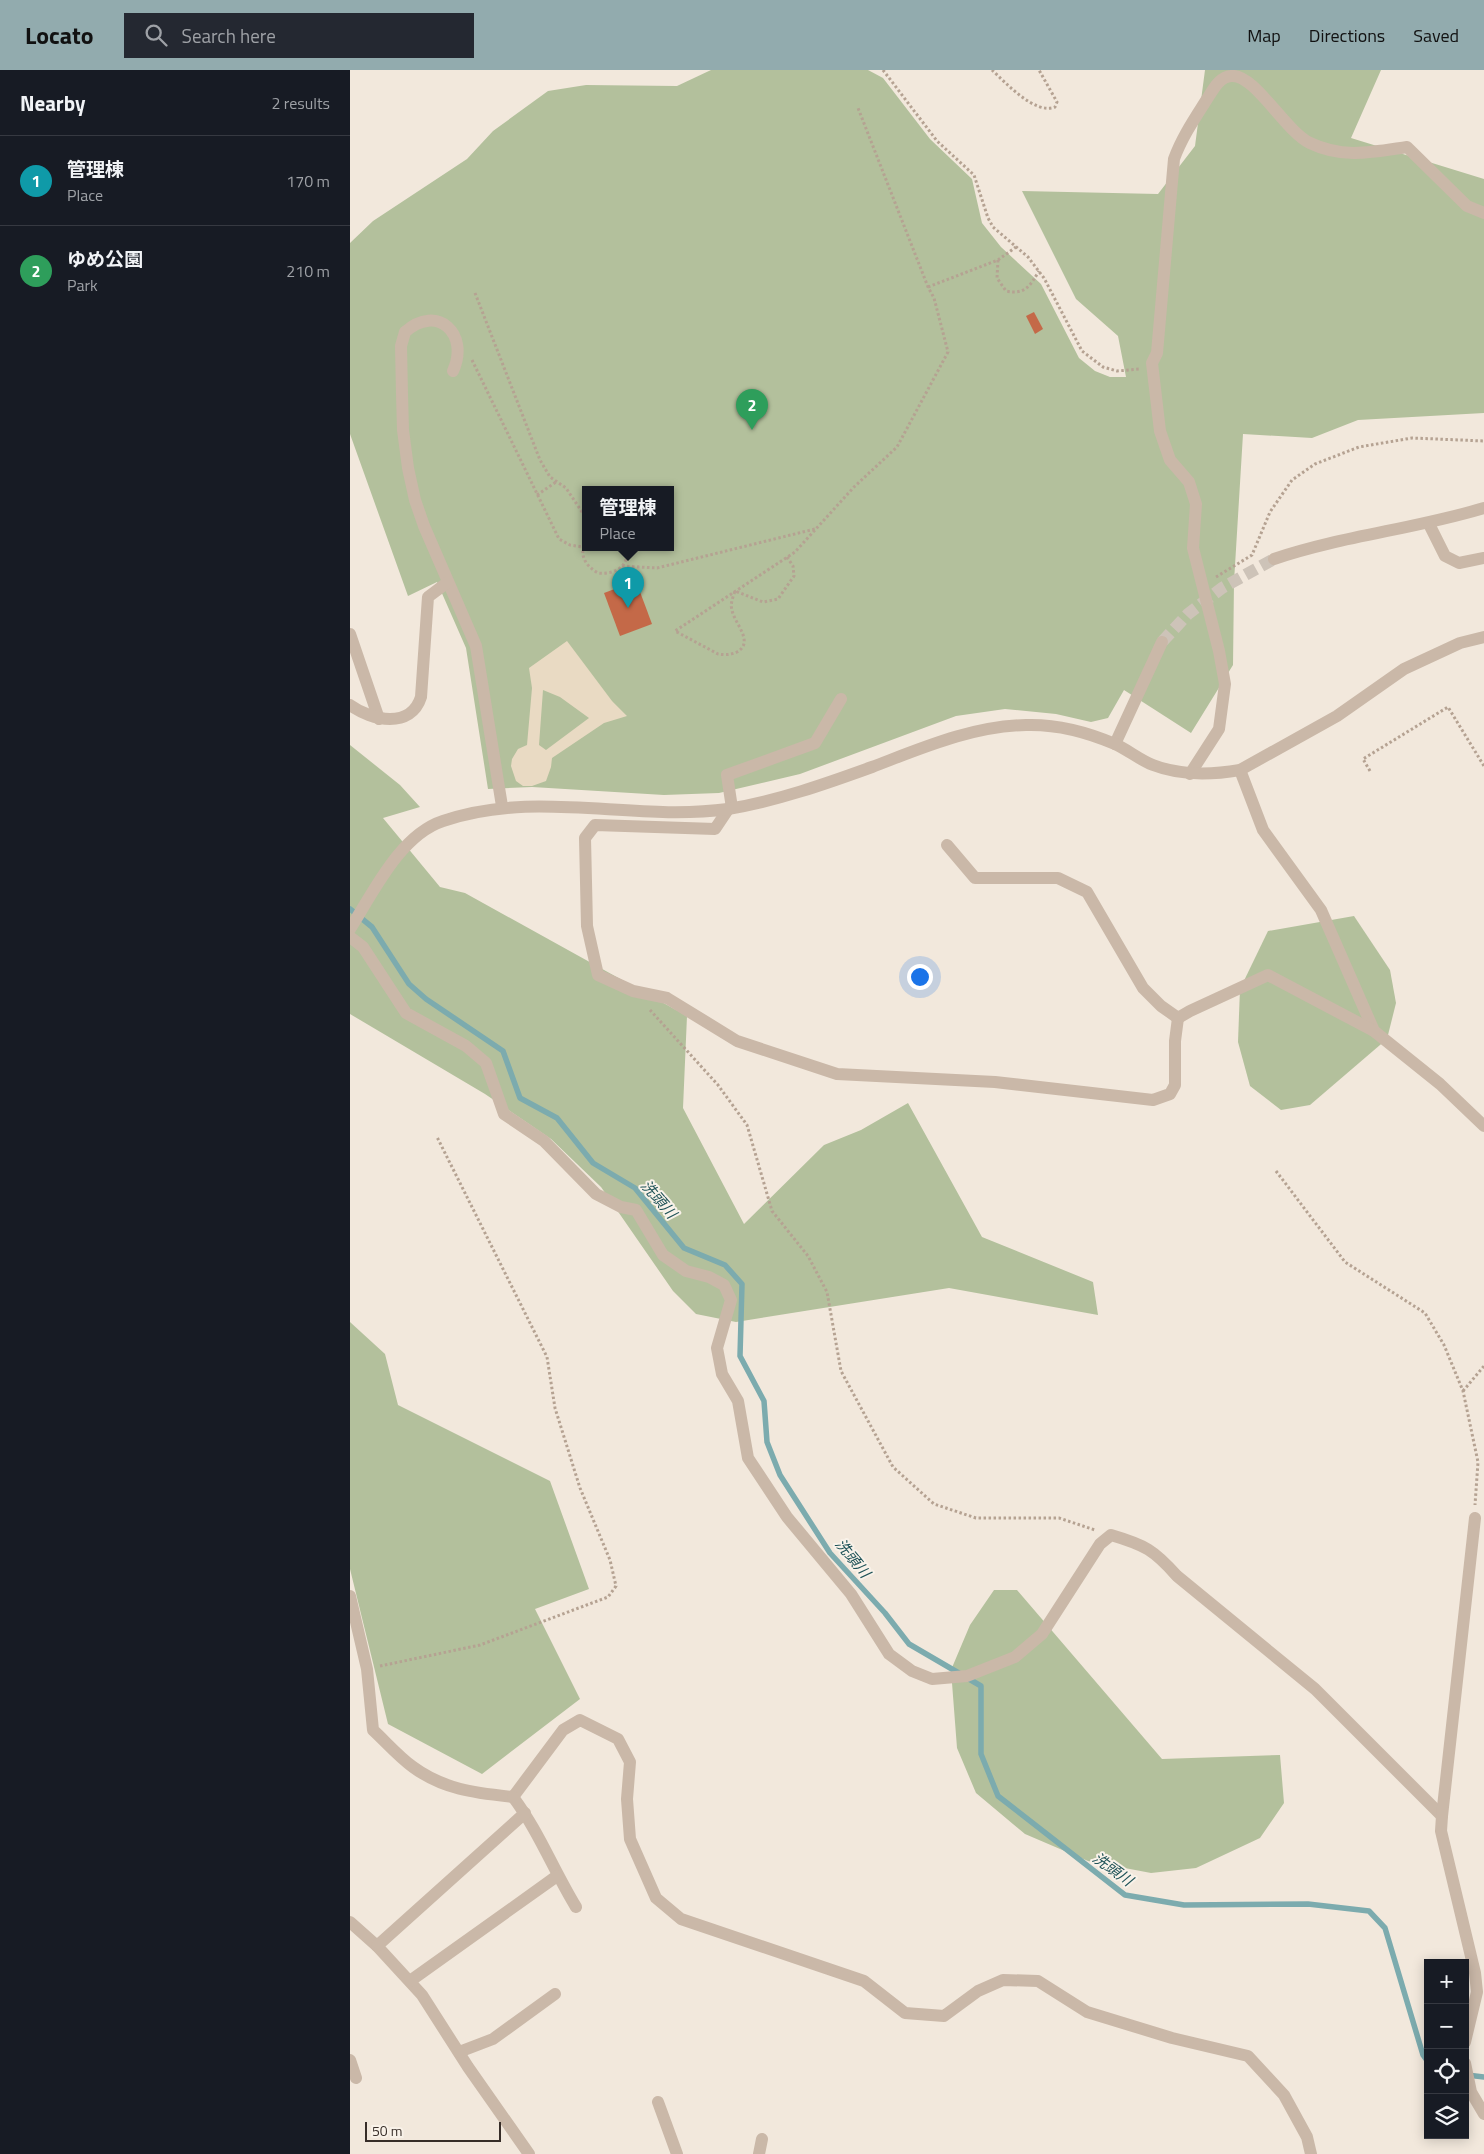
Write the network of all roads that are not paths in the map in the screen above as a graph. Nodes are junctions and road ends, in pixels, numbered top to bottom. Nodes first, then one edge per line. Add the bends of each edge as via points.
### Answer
1 (1484, 214) edge
2 (453, 371) dead end
3 (1484, 508) edge
4 (1429, 524) junction
5 (1484, 558) edge
6 (1274, 559) tunnel mouth
7 (448, 582) junction
8 (350, 634) edge
9 (1484, 637) edge
10 (1162, 642) tunnel mouth
11 (841, 699) dead end
12 (350, 706) edge
13 (378, 719) junction
14 (1115, 744) junction
15 (1240, 770) junction
16 (1190, 774) junction
17 (502, 806) junction
18 (731, 808) junction
19 (947, 845) dead end
20 (350, 929) edge
21 (350, 937) edge
22 (1178, 1018) junction
23 (1374, 1031) junction
24 (1484, 1126) edge
25 (1475, 1518) road end
26 (351, 1604) edge
27 (513, 1797) junction
28 (526, 1813) junction
29 (1442, 1816) junction
30 (557, 1876) junction
31 (576, 1907) dead end
32 (350, 1922) edge
33 (356, 1935) edge
34 (377, 1946) junction
35 (1478, 1964) edge
36 (410, 1981) junction
37 (555, 1994) dead end
38 (1469, 2025) edge
39 (459, 2052) junction
40 (350, 2060) edge
41 (356, 2078) dead end
42 (1469, 2082) edge
43 (658, 2102) dead end
44 (1484, 2114) edge
45 (762, 2139) dead end
46 (530, 2154) edge
47 (677, 2154) edge
48 (759, 2154) edge
49 (1311, 2154) edge

1 - 16 street via 1466,206 1407,147 1356,154 1310,143 1283,122 1252,84 1242,77 1222,79 1179,145 1174,159 1157,353 1152,363 1160,431 1170,460 1189,482 1196,504 1193,548 1226,684 1219,729
2 - 7 street via 459,358 454,332 444,323 434,320 410,327 402,346 403,430 408,468 424,526
3 - 4 street
4 - 5 street via 1445,556 1459,563
4 - 6 street via 1304,549
7 - 13 street via 428,597 418,706 406,715
7 - 17 street via 476,646
8 - 13 street
9 - 15 street via 1460,643 1404,669 1337,716
10 - 14 street
11 - 18 street via 814,743 727,775
12 - 13 street
14 - 16 street via 1153,765
14 - 18 street via 1073,729 1027,725 986,728 926,746 806,790
15 - 16 street
15 - 23 street via 1263,830 1321,910
17 - 18 street via 550,805 684,812
17 - 20 street via 440,821 405,845
18 - 22 street via 715,830 594,825 585,838 587,926 598,975 633,991 667,998 738,1041 837,1074 995,1082 1153,1100 1170,1094 1175,1084
19 - 22 street via 975,878 1058,878 1087,892 1143,988
21 - 29 street via 363,946 406,1013 466,1046 486,1063 504,1114 544,1141 596,1194 621,1207 636,1210 663,1255 686,1271 724,1285 730,1300 717,1348 722,1374 738,1401 748,1458 787,1517 851,1594 889,1654 912,1671 932,1679 967,1676 1015,1657 1042,1634 1100,1544 1111,1535 1140,1544 1159,1555 1177,1576 1315,1689
22 - 23 street via 1268,975
23 - 24 street via 1440,1084
25 - 29 street
26 - 27 street via 367,1669 373,1730 412,1767 441,1784
27 - 28 street
27 - 49 street via 563,1730 580,1720 618,1739 630,1762 627,1799 630,1838 656,1898 681,1919 864,1981 905,2013 944,2016 978,1991 1003,1980 1038,1981 1087,2012 1172,2038 1248,2056 1284,2095 1306,2137
28 - 30 street
28 - 34 street
29 - 35 street via 1442,1830
30 - 31 street
30 - 36 street
32 - 33 street
33 - 34 street
34 - 36 street
35 - 38 street via 1477,1992
36 - 39 street
37 - 39 street via 493,2039
39 - 46 street
40 - 41 street
42 - 44 street
43 - 47 street
45 - 48 street

